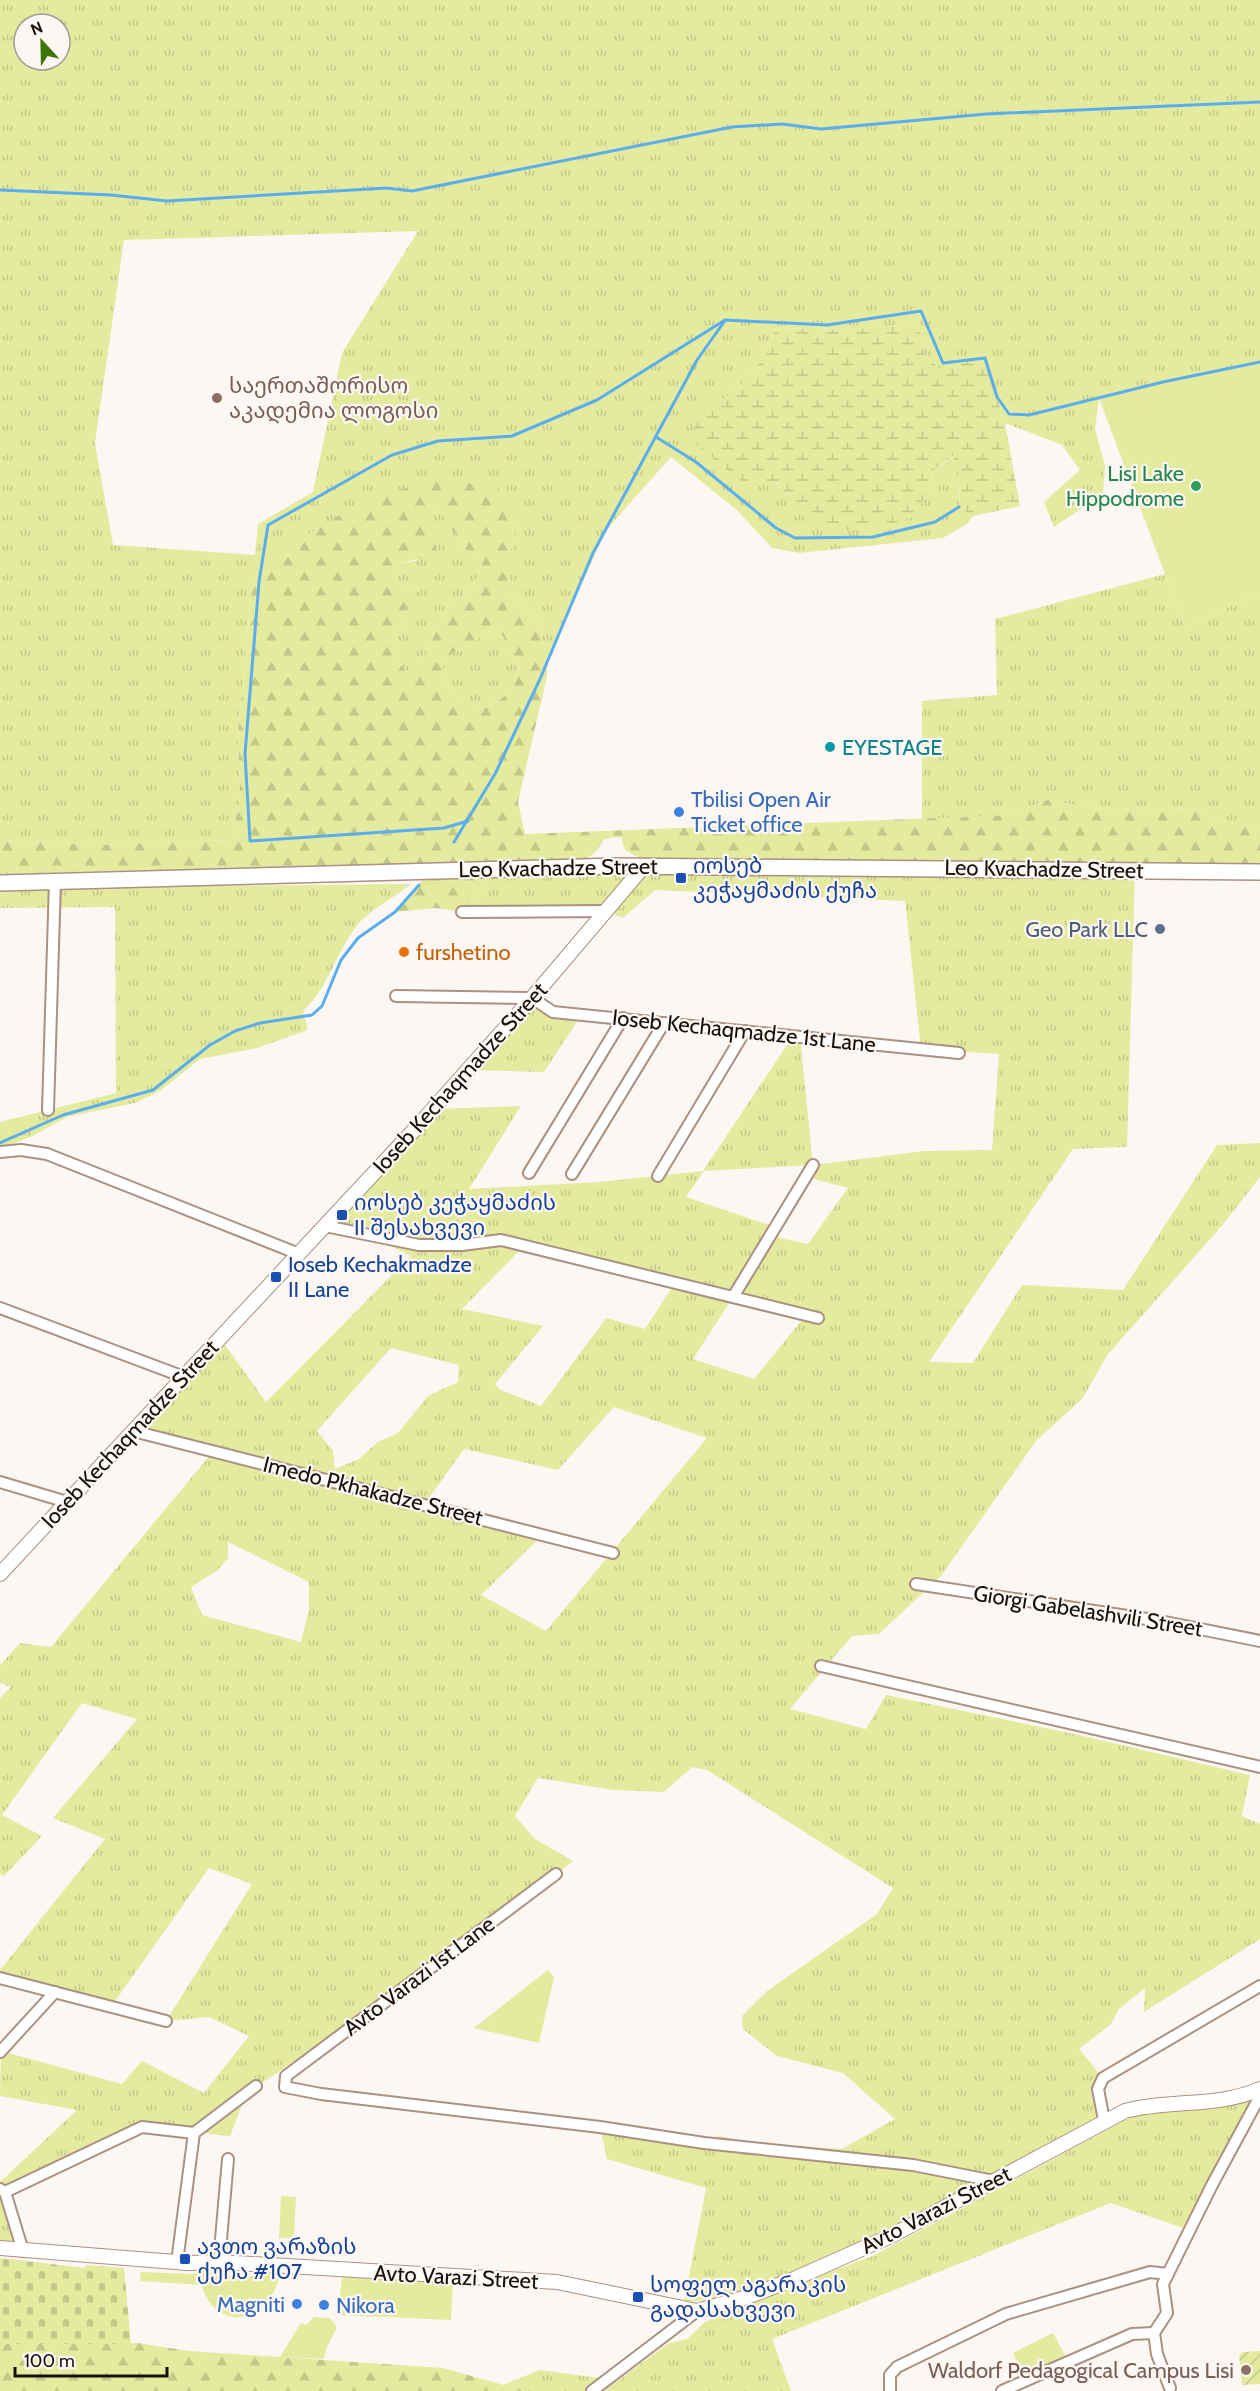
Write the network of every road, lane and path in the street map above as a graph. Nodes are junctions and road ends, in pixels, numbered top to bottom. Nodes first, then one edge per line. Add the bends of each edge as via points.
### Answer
1 (644, 866) junction
2 (1260, 873) edge
3 (55, 881) junction
4 (0, 883) edge
5 (606, 911) junction
6 (462, 912) dead end
7 (396, 996) dead end
8 (532, 998) junction
9 (623, 1018) junction
10 (664, 1023) junction
11 (745, 1031) junction
12 (959, 1053) dead end
13 (48, 1110) dead end
14 (0, 1152) edge
15 (813, 1165) dead end
16 (529, 1173) dead end
17 (572, 1174) dead end
18 (658, 1176) dead end
19 (325, 1226) junction
20 (299, 1254) junction
21 (733, 1297) junction
22 (0, 1308) edge
23 (818, 1318) dead end
24 (184, 1377) junction
25 (134, 1431) junction
26 (0, 1482) edge
27 (67, 1502) junction
28 (613, 1553) dead end
29 (0, 1574) edge
30 (916, 1584) dead end
31 (1260, 1641) edge
32 (821, 1666) dead end
33 (1260, 1767) edge
34 (556, 1874) dead end
35 (0, 1978) edge
36 (1260, 1986) edge
37 (55, 1992) junction
38 (166, 2021) dead end
39 (0, 2052) edge
40 (256, 2086) dead end
41 (1260, 2090) edge
42 (1260, 2096) edge
43 (1104, 2120) junction
44 (194, 2133) junction
45 (228, 2159) dead end
46 (994, 2181) junction
47 (3, 2191) edge
48 (0, 2248) edge
49 (23, 2252) junction
50 (177, 2262) junction
51 (219, 2262) junction
52 (1168, 2274) junction
53 (697, 2311) junction
54 (1154, 2333) junction
55 (1170, 2388) dead end
56 (592, 2391) edge
57 (890, 2391) edge
58 (1002, 2391) edge

1 - 2 main road, Leo Kvachadze Street
1 - 3 main road, Leo Kvachadze Street
1 - 5 street, Ioseb Kechaqmadze Street
3 - 4 main road, Leo Kvachadze Street
3 - 13 street
5 - 6 street
5 - 8 street, Ioseb Kechaqmadze Street
7 - 8 street
8 - 9 street, Ioseb Kechaqmadze 1st Lane via 553,1012
8 - 19 street, Ioseb Kechaqmadze Street
9 - 10 street, Ioseb Kechaqmadze 1st Lane
9 - 16 street
10 - 11 street, Ioseb Kechaqmadze 1st Lane
10 - 17 street
11 - 12 street, Ioseb Kechaqmadze 1st Lane
11 - 18 street
14 - 20 street via 47,1154
15 - 21 street
19 - 20 street, Ioseb Kechaqmadze Street
19 - 21 street via 419,1245 501,1240
20 - 24 street, Ioseb Kechaqmadze Street
21 - 23 street
22 - 24 street
24 - 25 street, Ioseb Kechaqmadze Street
25 - 27 street, Ioseb Kechaqmadze Street
25 - 28 street, Imedo Pkhakadze Street
26 - 27 street
27 - 29 street, Ioseb Kechaqmadze Street
30 - 31 street, Giorgi Gabelashvili Street via 1160,1621
32 - 33 street
34 - 46 street, Avto Varazi 1st Lane via 286,2076 285,2087 704,2143 913,2165
35 - 37 street
36 - 43 street via 1103,2079 1098,2089
37 - 38 street
37 - 39 street
40 - 44 street
41 - 43 street, Avto Varazi Street via 1227,2100 1143,2106
42 - 52 street
43 - 46 street, Avto Varazi Street
44 - 47 street via 142,2127
44 - 50 street
45 - 51 street
46 - 53 street, Avto Varazi Street via 826,2266 747,2297
47 - 49 street
48 - 49 street, Avto Varazi Street
49 - 50 street, Avto Varazi Street
50 - 51 street, Avto Varazi Street
51 - 53 street, Avto Varazi Street via 557,2282
52 - 54 street via 1163,2284 1167,2313
52 - 57 street via 1137,2275 1006,2314 897,2367 890,2375
53 - 56 street
54 - 55 street
54 - 58 street via 1132,2334

